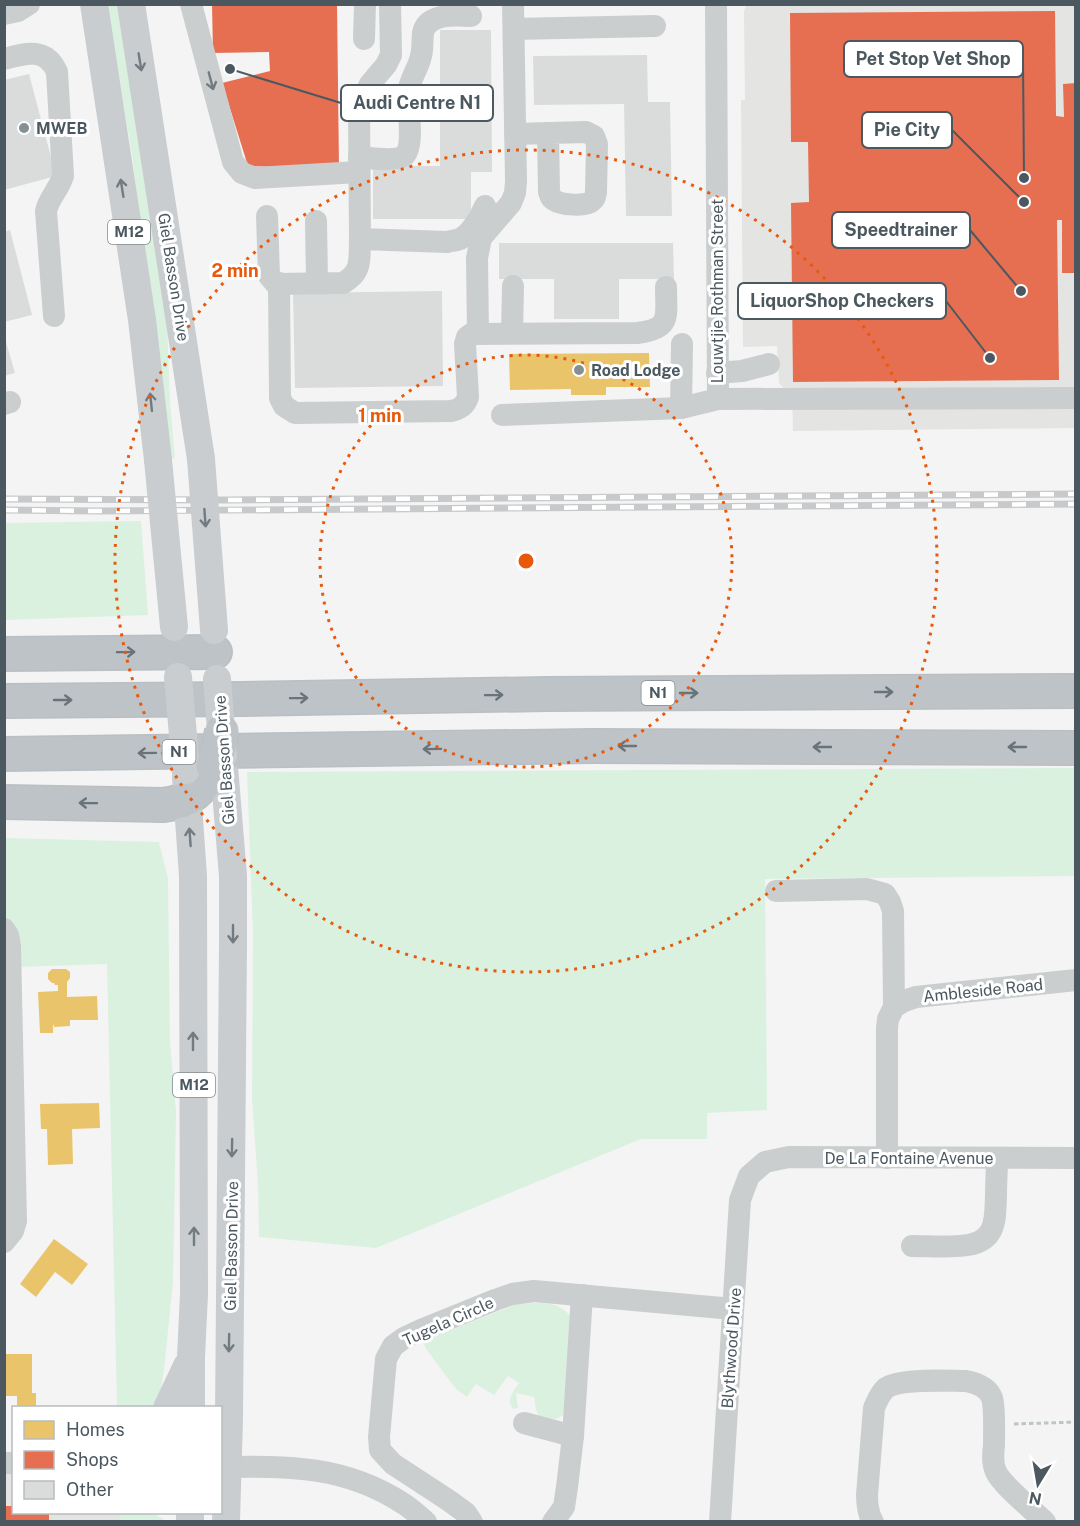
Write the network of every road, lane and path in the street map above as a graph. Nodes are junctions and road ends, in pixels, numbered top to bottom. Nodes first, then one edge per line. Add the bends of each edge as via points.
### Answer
1 (29, 4) edge
2 (94, 4) edge
3 (131, 4) edge
4 (191, 4) edge
5 (364, 4) edge
6 (390, 4) edge
7 (513, 4) edge
8 (716, 4) edge
9 (4, 14) edge
10 (471, 16) dead end
11 (655, 26) dead end
12 (514, 29) junction
13 (364, 39) dead end
14 (4, 59) edge
15 (549, 133) dead end
16 (515, 134) junction
17 (359, 164) junction
18 (485, 206) dead end
19 (267, 216) dead end
20 (316, 221) dead end
21 (360, 239) junction
22 (317, 282) junction
23 (279, 284) junction
24 (513, 286) dead end
25 (666, 287) dead end
26 (54, 316) dead end
27 (478, 333) junction
28 (512, 333) junction
29 (682, 344) dead end
30 (769, 364) dead end
31 (717, 373) junction
32 (1076, 398) edge
33 (718, 399) junction
34 (681, 408) junction
35 (502, 415) dead end
36 (176, 652) junction
37 (4, 654) edge
38 (216, 654) junction
39 (1076, 691) edge
40 (4, 701) edge
41 (222, 731) joint
42 (1076, 748) edge
43 (4, 754) edge
44 (203, 775) junction
45 (4, 802) edge
46 (776, 891) dead end
47 (4, 929) edge
48 (1076, 980) edge
49 (894, 1007) junction
50 (888, 1158) junction
51 (997, 1158) junction
52 (1076, 1158) edge
53 (749, 1176) joint
54 (4, 1242) edge
55 (912, 1246) dead end
56 (582, 1296) junction
57 (734, 1309) junction
58 (191, 1357) junction
59 (168, 1406) edge
60 (191, 1406) edge
61 (1076, 1422) edge
62 (524, 1423) dead end
63 (994, 1425) junction
64 (573, 1436) junction
65 (224, 1467) edge
66 (226, 1521) edge
67 (426, 1521) edge
68 (472, 1521) edge
69 (553, 1521) edge
70 (720, 1521) edge
71 (873, 1521) edge
72 (1045, 1521) edge

1 - 9 street
36 -> 2 main road, Giel Basson Drive / M12, bridge via 142,320
3 -> 38 main road, Giel Basson Drive / M12, bridge via 201,459
4 -> 17 street via 233,162 242,173 255,178
5 - 13 street
6 - 17 street via 391,55 359,107
7 - 12 street
8 - 31 street, Louwtjie Rothman Street
10 - 17 street via 448,15 432,20 423,30 422,52 408,92 407,153
11 - 12 street
12 - 16 street
14 - 26 street via 26,53 40,55 47,57 57,72 63,176 46,211
15 - 16 street
16 - 27 street via 515,193 507,210 481,238 478,247
17 - 21 street
18 - 21 street via 466,235 458,240
19 - 23 street via 269,276
20 - 22 street
21 - 22 street via 359,264 352,278
22 - 23 street
23 - 27 street via 280,398 295,413 458,409 468,397 465,344 467,337
24 - 28 street
25 - 28 street via 664,323 651,332
27 - 28 street
29 - 34 street
30 - 31 street
31 - 33 street, Louwtjie Rothman Street
32 - 33 street, Louwtjie Rothman Street
33 - 34 street
34 - 35 street
37 -> 36 highway
36 - 38 highway
36 - 44 main road, Giel Basson Drive / M12, bridge
38 - 41 main road, Giel Basson Drive / M12, bridge
40 -> 39 highway, N1
41 - 44 highway, bridge
42 -> 43 highway, N1 via 592,746
44 -> 45 highway via 173,804
58 -> 44 main road, Giel Basson Drive / M12 via 193,876
44 -> 65 main road, Giel Basson Drive / M12 via 233,876 231,1253
46 - 49 street via 867,889 885,894 892,912
47 - 54 street via 10,946 16,1221
48 - 49 street, Ambleside Road via 916,997
49 - 50 street via 887,1028
50 - 51 street, De La Fontaine Avenue
50 - 53 street, De La Fontaine Avenue via 789,1157 765,1161
51 - 52 street, De La Fontaine Avenue
51 - 55 street via 995,1220 987,1237 966,1245
53 - 57 street, Blythwood Drive via 740,1200
56 - 57 street, Tugela Circle
56 - 64 street
56 - 68 street, Tugela Circle via 534,1291 512,1294 404,1338 393,1346 386,1359 380,1450 393,1464
57 - 70 street, Blythwood Drive
58 - 59 main road
58 - 60 main road, Giel Basson Drive / M12
61 - 63 path
62 - 64 street
63 - 71 street via 992,1398 975,1383 897,1383 885,1389 874,1408 867,1496
63 - 72 street via 995,1471
64 - 69 street via 564,1507
65 - 66 main road, Giel Basson Drive / M12
65 - 67 street via 286,1467 336,1474 383,1492

